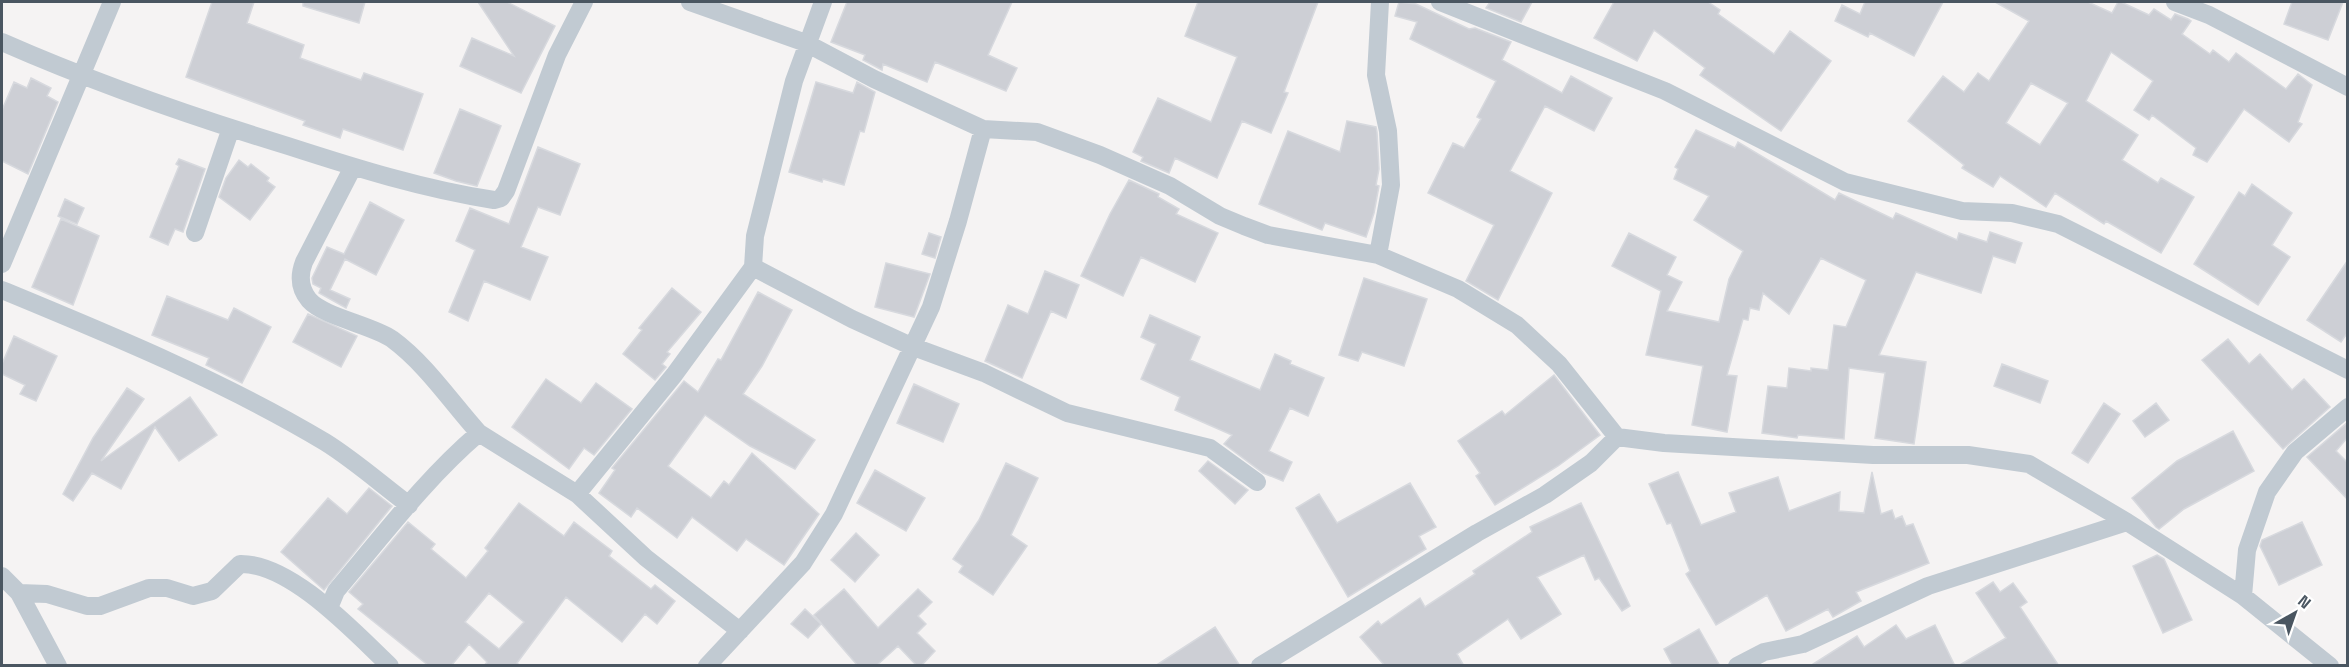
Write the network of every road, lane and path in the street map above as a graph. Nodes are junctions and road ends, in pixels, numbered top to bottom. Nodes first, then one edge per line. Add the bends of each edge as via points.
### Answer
1 (112, 2) edge
2 (584, 2) edge
3 (690, 2) edge
4 (823, 2) edge
5 (1380, 2) edge
6 (1440, 2) edge
7 (2175, 2) edge
8 (2, 42) edge
9 (806, 43) junction
10 (79, 76) junction
11 (2348, 87) edge
12 (231, 129) junction
13 (983, 129) junction
14 (353, 167) junction
15 (195, 233) dead end
16 (1378, 255) junction
17 (2, 264) edge
18 (753, 267) junction
19 (2, 290) edge
20 (911, 346) junction
21 (2348, 370) edge
22 (2348, 407) edge
23 (479, 432) junction
24 (1617, 437) junction
25 (1257, 482) dead end
26 (577, 494) junction
27 (409, 505) junction
28 (2127, 522) junction
29 (2, 576) edge
30 (19, 593) junction
31 (2243, 596) junction
32 (329, 608) junction
33 (740, 631) junction
34 (58, 666) edge
35 (390, 666) edge
36 (707, 666) edge
37 (1260, 666) edge
38 (1737, 666) edge
39 (2330, 666) edge

1 - 10 street
2 - 14 street via 557,55 501,198 456,194
3 - 9 street
4 - 9 street
5 - 16 street via 1376,75 1388,131 1391,185
6 - 21 street via 1665,91 1845,182 1962,211 2012,213 2058,224
7 - 11 street via 2210,15
8 - 10 street
9 - 13 street
9 - 18 street via 755,236
10 - 12 street
10 - 17 street
12 - 14 street
12 - 15 street
13 - 16 street via 1037,132 1100,155 1170,186 1220,216 1268,235
13 - 20 street via 931,307
14 - 23 street via 299,273 302,288 310,301 391,339
16 - 24 street via 1458,289 1518,325 1559,364
18 - 20 street
18 - 26 street via 674,375
19 - 27 street via 255,403 327,443
20 - 25 street via 984,373 1067,413 1210,448
20 - 33 street via 834,514 803,563
22 - 31 street via 2295,452 2267,492 2247,550
23 - 26 street
23 - 27 street via 448,459
24 - 28 street via 1873,455 1968,455 2029,464
24 - 37 street via 1591,463 1545,495
26 - 33 street via 646,558
27 - 32 street via 336,591
28 - 31 street
28 - 38 street via 1928,586 1803,644 1764,652
29 - 30 street
30 - 32 street via 47,594 87,606 100,606 149,588 167,588 193,596 212,591 240,564 251,564 293,582
30 - 34 street
31 - 39 street
32 - 35 street
33 - 36 street

